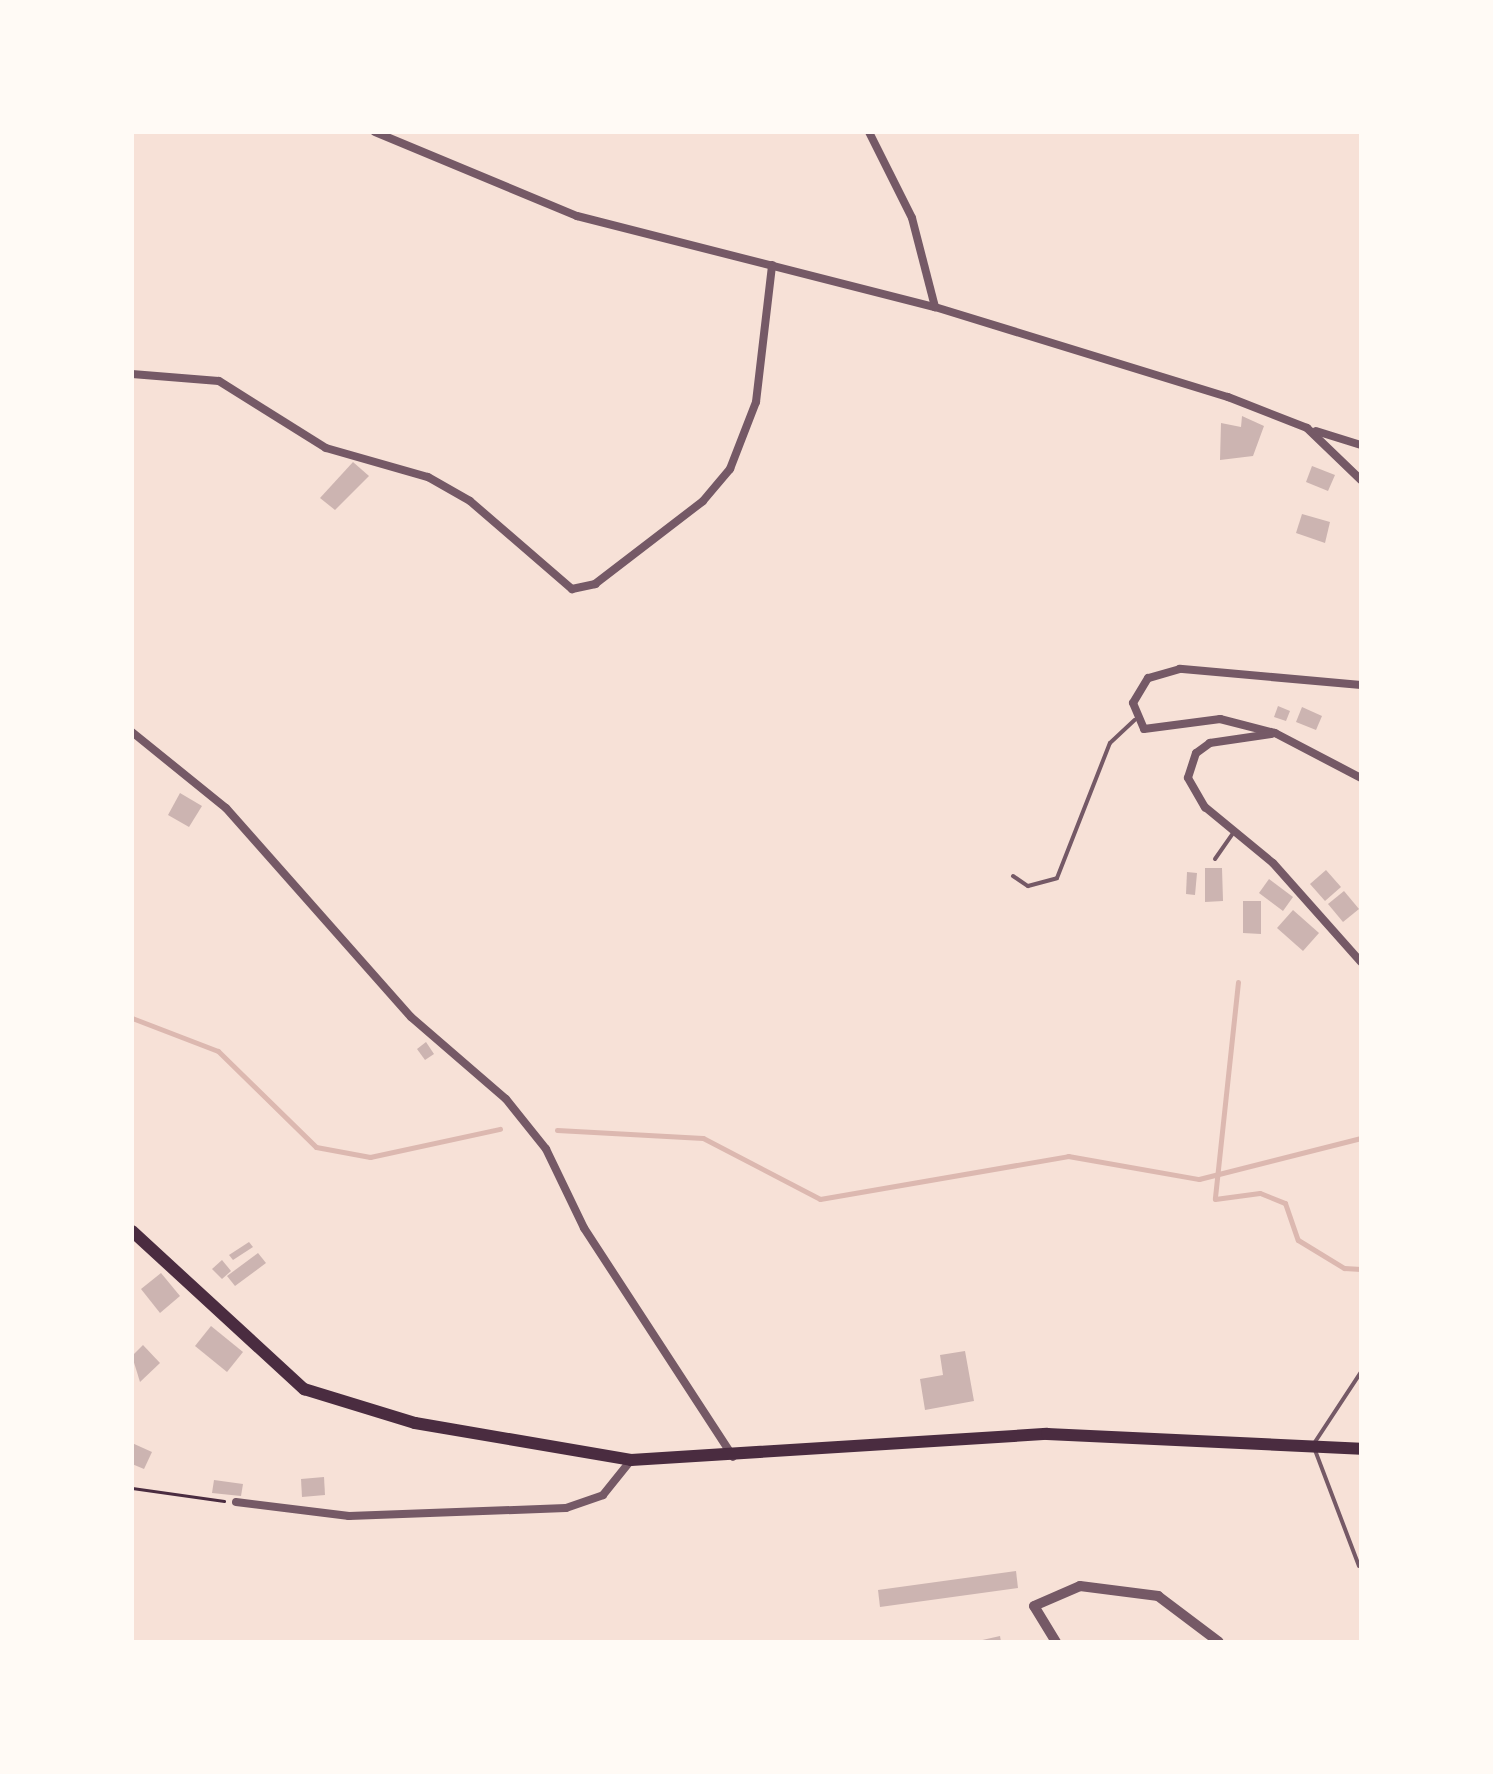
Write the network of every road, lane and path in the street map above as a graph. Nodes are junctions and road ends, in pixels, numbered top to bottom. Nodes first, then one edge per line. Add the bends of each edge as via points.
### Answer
1 (375, 132) edge
2 (869, 132) edge
3 (772, 265) junction
4 (935, 307) junction
5 (132, 374) edge
6 (1307, 428) junction
7 (1361, 445) edge
8 (1361, 480) edge
9 (1361, 685) edge
10 (1135, 720) junction
11 (132, 732) edge
12 (1275, 733) junction
13 (1361, 778) edge
14 (1234, 832) junction
15 (1215, 859) dead end
16 (1013, 876) dead end
17 (1361, 962) edge
18 (132, 1231) edge
19 (1361, 1372) edge
20 (1313, 1445) junction
21 (1361, 1449) edge
22 (733, 1457) junction
23 (631, 1460) junction
24 (132, 1488) edge
25 (236, 1502) joint
26 (1359, 1566) edge
27 (1056, 1642) edge
28 (1219, 1642) edge

1 - 3 street via 577,216
2 - 4 street via 912,218
3 - 4 street
3 - 5 street via 756,402 730,469 703,501 595,584 572,589 470,501 428,477 326,448 219,381
4 - 6 street
6 - 7 street
6 - 8 street
9 - 10 street via 1180,669 1148,678 1135,691
10 - 12 street via 1156,731 1220,719
10 - 16 lane via 1110,743 1057,878 1028,886
11 - 22 street via 226,808 411,1017 506,1099 546,1149 584,1228
12 - 13 street
12 - 14 street via 1210,743 1190,765 1188,778 1205,807
14 - 15 lane
14 - 17 street via 1282,872
18 - 23 main road via 304,1389 415,1423
19 - 20 lane
20 - 21 main road
20 - 22 main road via 1047,1434
20 - 26 lane
22 - 23 main road
23 - 25 street via 603,1495 566,1508 349,1516
24 - 25 path
27 - 28 street via 1034,1606 1080,1586 1158,1596

